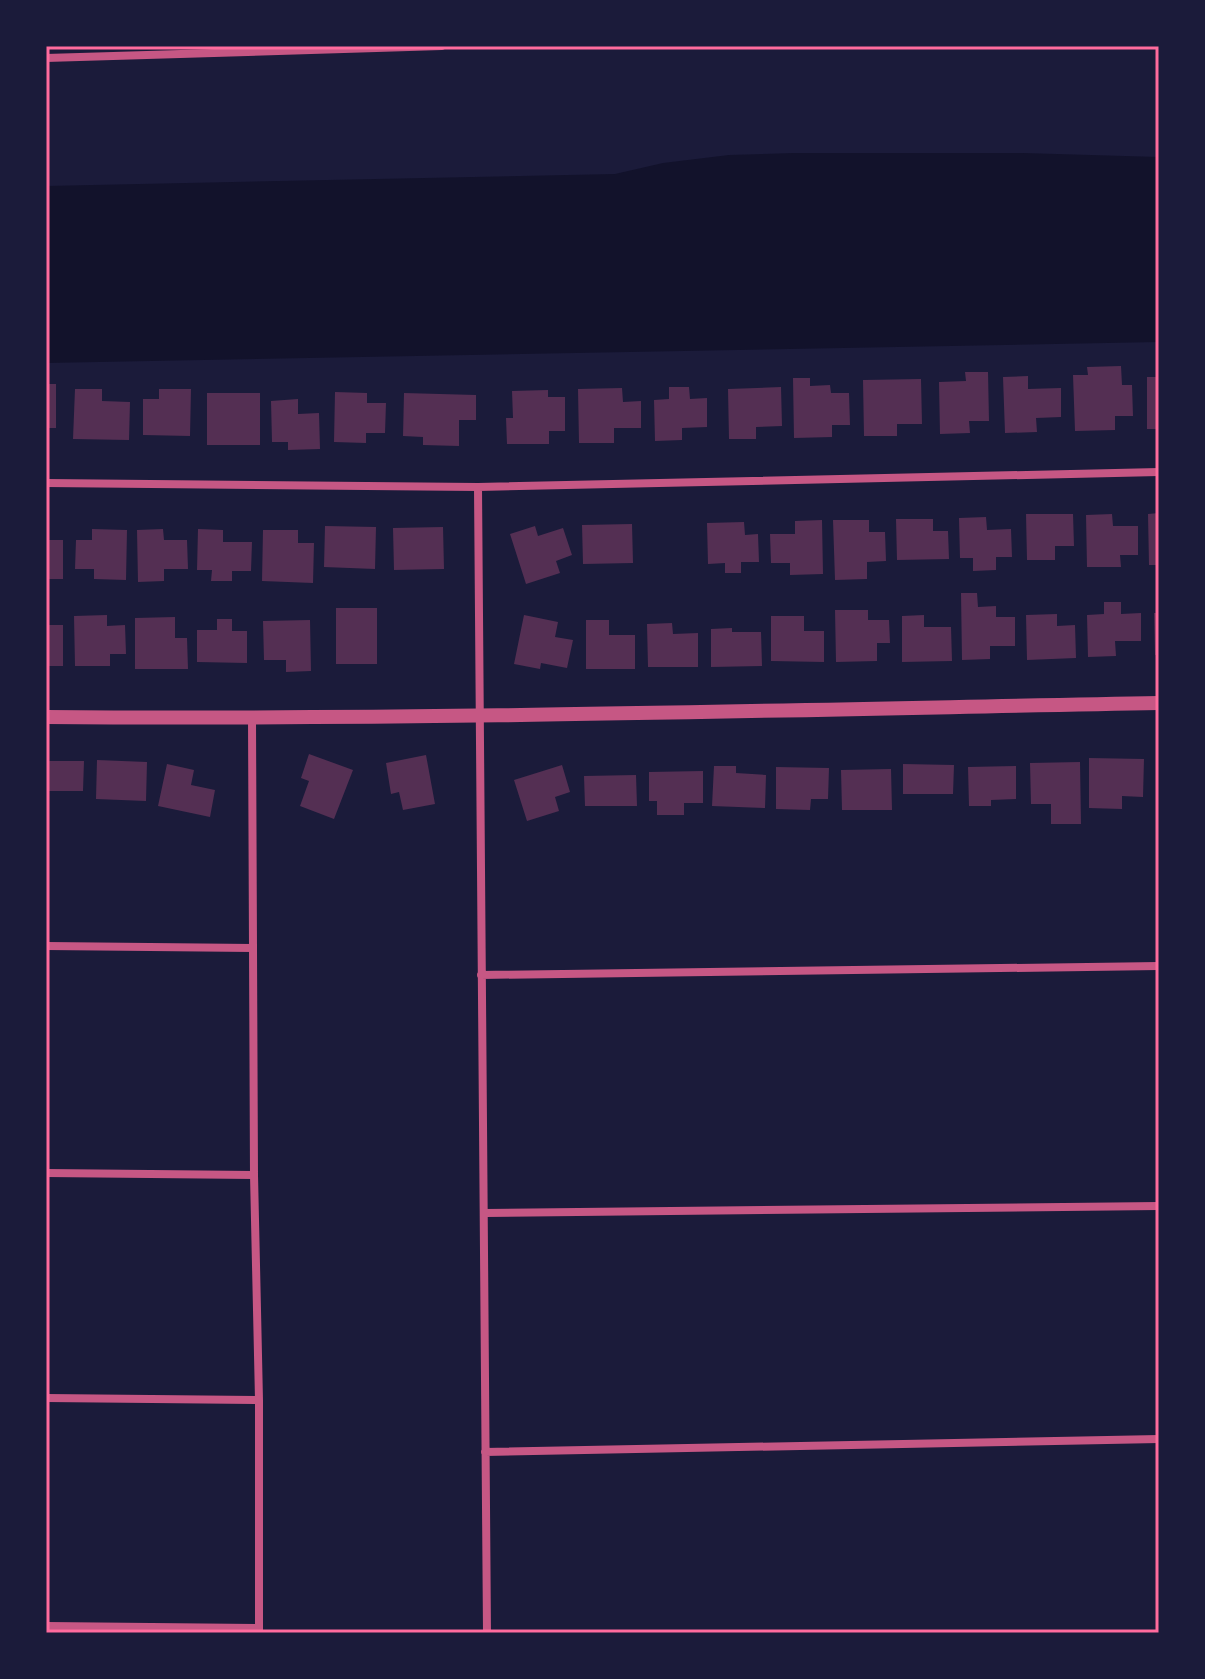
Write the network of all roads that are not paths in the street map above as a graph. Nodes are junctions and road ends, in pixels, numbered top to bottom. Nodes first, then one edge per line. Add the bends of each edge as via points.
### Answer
1 (442, 46) edge
2 (46, 58) edge
3 (1159, 472) edge
4 (46, 483) edge
5 (478, 487) junction
6 (1159, 703) edge
7 (46, 717) edge
8 (481, 717) junction
9 (252, 719) junction
10 (46, 946) edge
11 (253, 948) junction
12 (1159, 966) edge
13 (481, 975) junction
14 (46, 1173) edge
15 (254, 1175) junction
16 (1159, 1206) edge
17 (485, 1213) junction
18 (46, 1398) edge
19 (259, 1400) junction
20 (1159, 1439) edge
21 (485, 1452) junction
22 (46, 1626) edge
23 (259, 1630) edge
24 (487, 1633) edge

1 - 2 street
3 - 5 street
4 - 5 street
5 - 8 street
6 - 8 street
7 - 9 street
8 - 9 street
8 - 13 street
9 - 11 street
10 - 11 street
11 - 15 street
12 - 13 street
13 - 17 street
14 - 15 street
15 - 19 street
16 - 17 street
17 - 21 street
18 - 19 street
19 - 23 street
20 - 21 street
21 - 24 street
22 - 23 street

